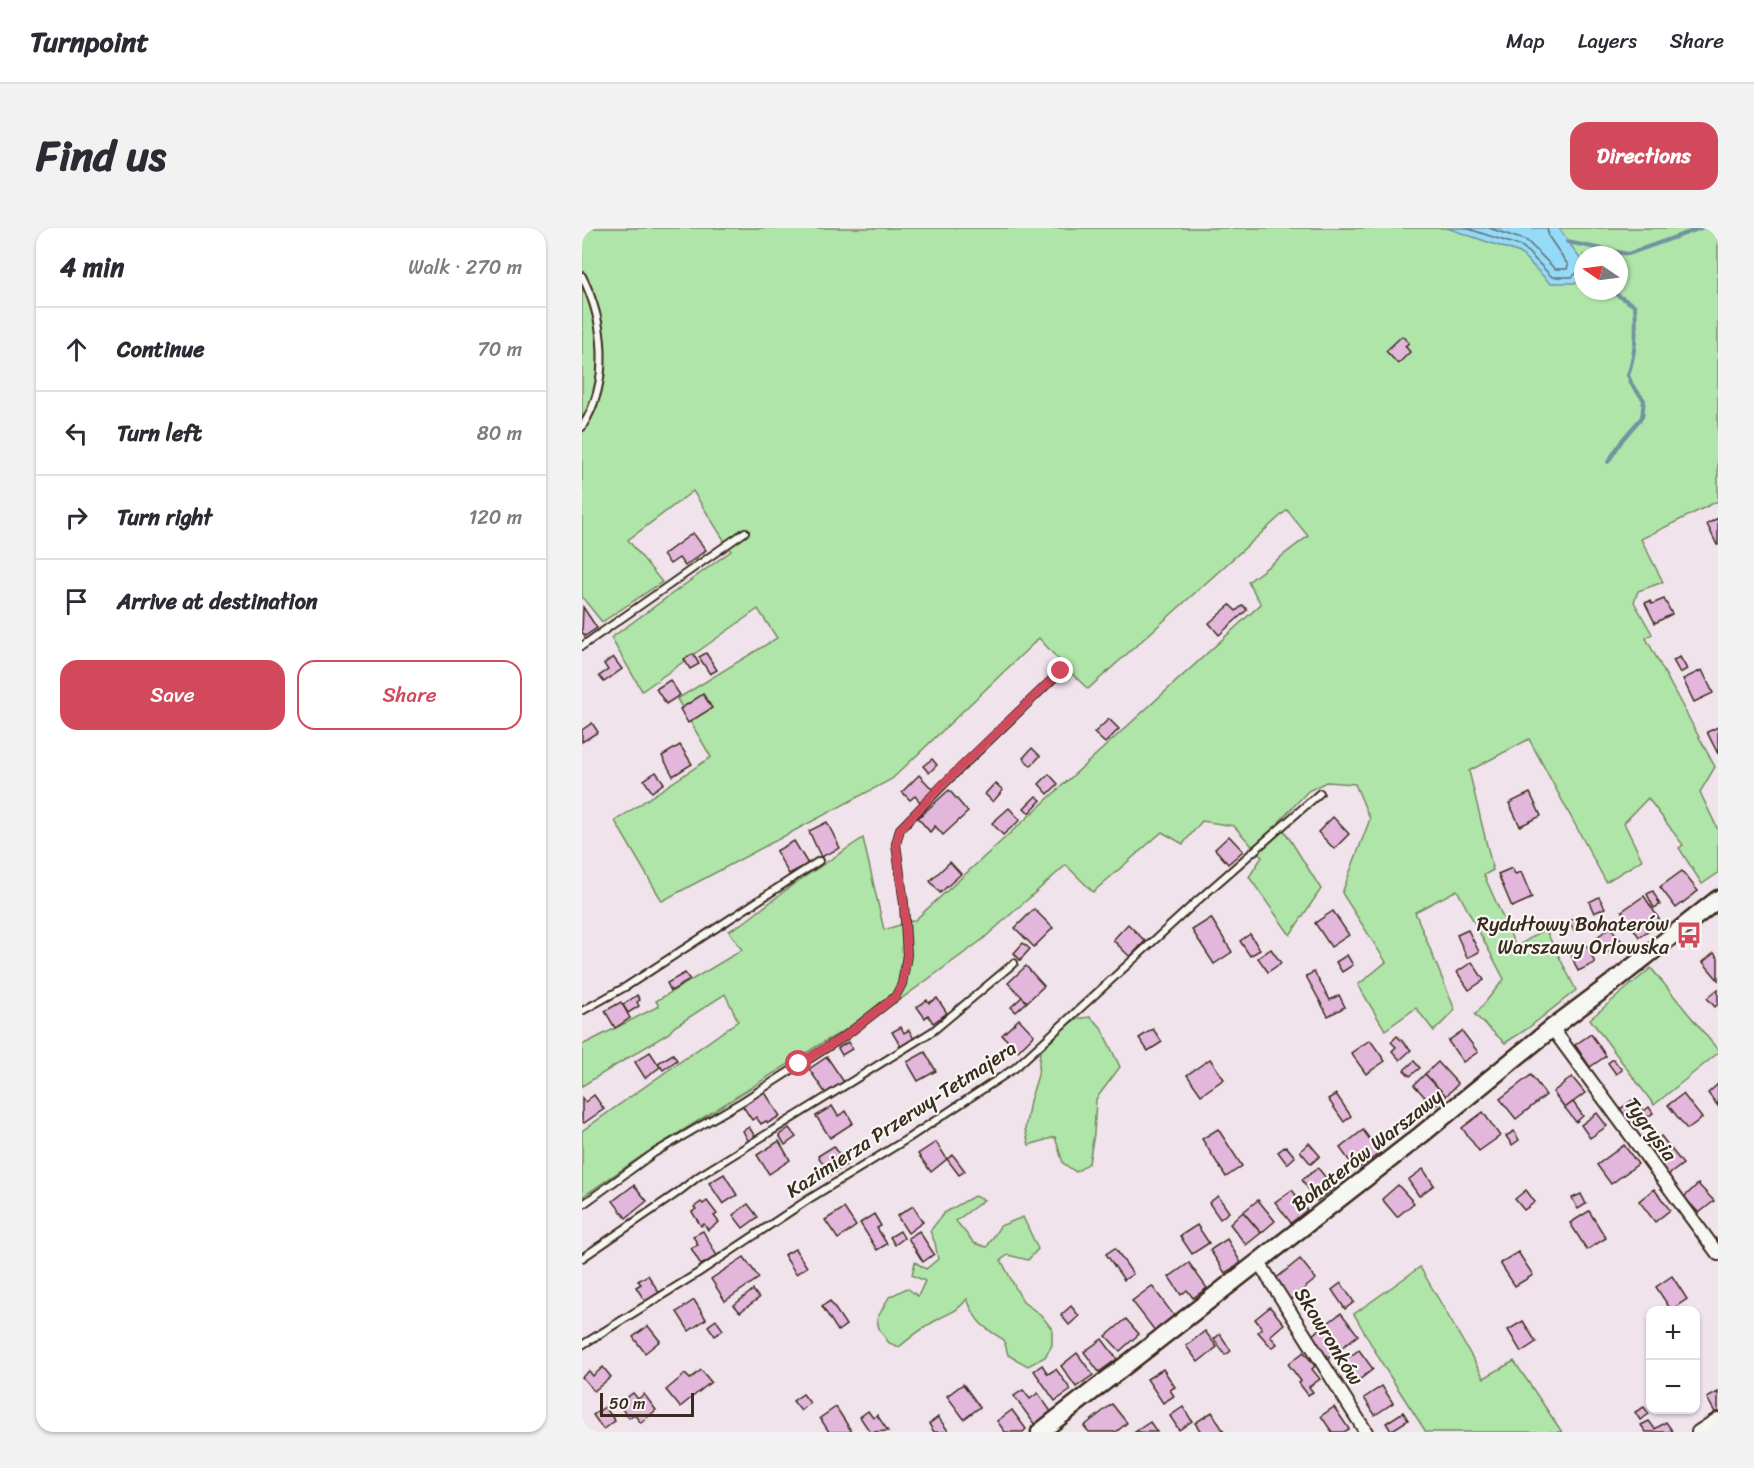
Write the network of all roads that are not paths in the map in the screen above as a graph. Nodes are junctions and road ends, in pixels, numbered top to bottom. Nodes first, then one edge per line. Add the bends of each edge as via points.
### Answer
1 (582, 276) edge
2 (582, 427) edge
3 (745, 532) dead end
4 (582, 646) edge
5 (1061, 671) dead end
6 (1320, 793) dead end
7 (819, 861) dead end
8 (1718, 899) edge
9 (1014, 963) dead end
10 (582, 1011) edge
11 (1552, 1028) junction
12 (582, 1205) edge
13 (1718, 1254) edge
14 (582, 1258) edge
15 (1258, 1262) junction
16 (582, 1345) edge
17 (1718, 1419) edge
18 (1040, 1432) edge
19 (1366, 1432) edge
20 (1698, 1432) edge

1 - 2 lane via 594,305 602,356 596,400
3 - 4 lane
5 - 12 lane via 900,829 896,844 907,956 902,984 895,997 845,1036 654,1153
6 - 16 lane, Kazimierza Przerwy-Tetmajera via 1015,1068
7 - 10 lane
8 - 11 street, Bohaterów Warszawy
9 - 14 lane via 933,1031 699,1176
11 - 13 street, Tygrysia
11 - 15 street, Bohaterów Warszawy
15 - 18 street, Bohaterów Warszawy
15 - 19 street, Skowronków
17 - 20 street

